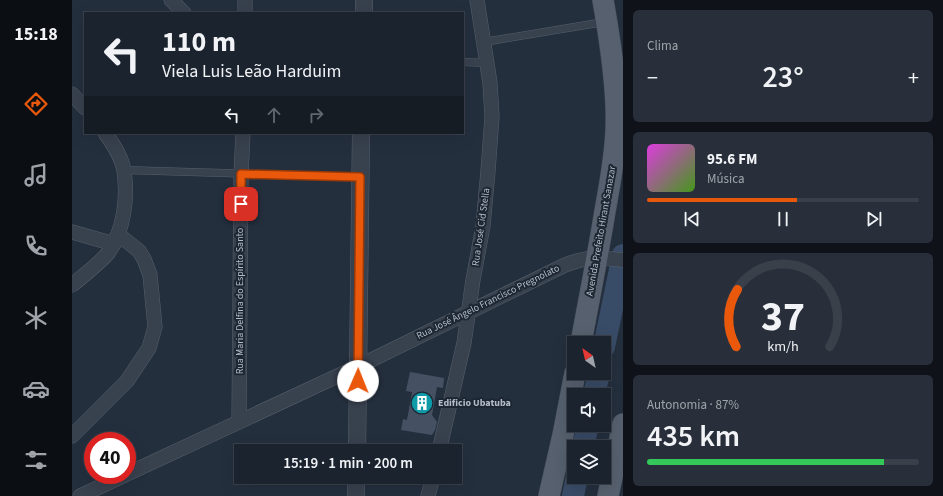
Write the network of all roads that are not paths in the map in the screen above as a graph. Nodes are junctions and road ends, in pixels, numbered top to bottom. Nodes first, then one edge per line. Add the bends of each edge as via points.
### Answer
1 (171, 0) edge
2 (245, 0) edge
3 (364, 0) edge
4 (477, 0) edge
5 (603, 0) edge
6 (183, 12) edge
7 (245, 12) edge
8 (364, 12) edge
9 (607, 21) junction
10 (484, 42) junction
11 (464, 62) edge
12 (487, 63) junction
13 (72, 94) edge
14 (72, 108) edge
15 (84, 108) edge
16 (84, 109) edge
17 (106, 134) edge
18 (242, 134) edge
19 (361, 134) edge
20 (124, 170) junction
21 (241, 174) junction
22 (360, 177) junction
23 (72, 232) edge
24 (116, 239) junction
25 (602, 257) junction
26 (623, 260) edge
27 (72, 285) edge
28 (469, 311) junction
29 (583, 336) edge
30 (358, 366) junction
31 (574, 380) edge
32 (239, 422) junction
33 (623, 424) edge
34 (72, 436) edge
35 (357, 444) edge
36 (441, 444) edge
37 (136, 470) edge
38 (106, 484) edge
39 (431, 484) edge
40 (80, 496) edge
41 (428, 496) edge
42 (549, 496) edge
43 (608, 496) edge

1 - 6 street
2 - 7 street
3 - 8 street
4 - 10 street, Rua José Cid Stella
5 - 9 main road, Avenida Prefeito Hirant Sanazar
9 - 10 lane
9 - 25 main road, Avenida Prefeito Hirant Sanazar via 616,129
10 - 12 street, Rua José Cid Stella
11 - 12 lane
12 - 28 street, Rua José Cid Stella via 492,116 483,226
13 - 15 street
14 - 16 street
17 - 20 street via 116,149
18 - 21 street, Rua Maria Delfina do Espírito Santo
19 - 22 street
20 - 21 lane
20 - 24 street via 125,208
21 - 22 lane
21 - 32 street, Rua Maria Delfina do Espírito Santo
22 - 30 street
23 - 24 street
24 - 27 street via 108,253
24 - 34 street via 139,251 146,264 150,275 155,327 149,348 127,381
25 - 26 street, Rua José Ângelo Francisco Pregnolato
25 - 28 street, Rua José Ângelo Francisco Pregnolato via 584,258 565,265
25 - 29 main road, Avenida Prefeito Hirant Sanazar
28 - 30 street, Rua José Ângelo Francisco Pregnolato
28 - 36 street, Rua José Cid Stella
30 - 32 street, Rua José Ângelo Francisco Pregnolato
30 - 35 street
31 - 42 main road
32 - 37 street, Rua José Ângelo Francisco Pregnolato
33 - 43 main road
38 - 40 street, Rua José Ângelo Francisco Pregnolato
39 - 41 street

